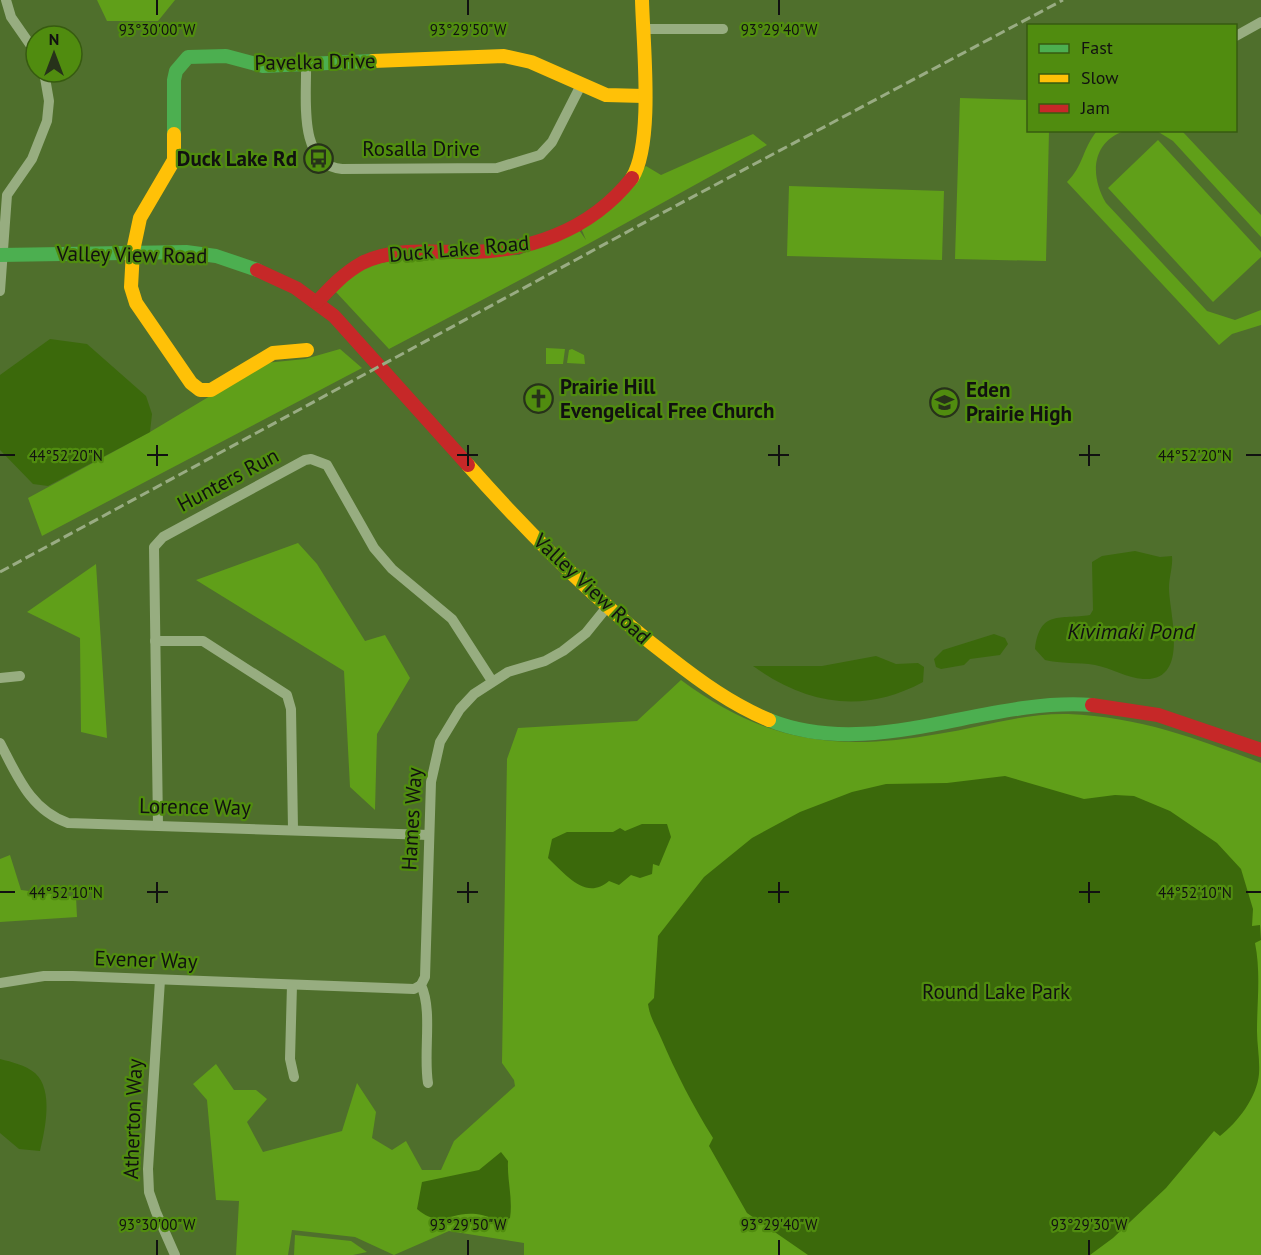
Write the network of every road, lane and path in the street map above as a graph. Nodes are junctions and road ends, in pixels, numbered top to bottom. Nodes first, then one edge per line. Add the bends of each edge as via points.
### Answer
1 (6, 0) edge
2 (642, 0) edge
3 (1261, 22) edge
4 (643, 29) junction
5 (723, 29) dead end
6 (1237, 35) edge
7 (24, 36) edge
8 (306, 64) junction
9 (46, 84) edge
10 (581, 85) junction
11 (644, 96) junction
12 (133, 251) junction
13 (1, 255) edge
14 (0, 291) edge
15 (317, 302) junction
16 (307, 350) dead end
17 (607, 607) junction
18 (155, 641) junction
19 (20, 676) dead end
20 (0, 678) edge
21 (492, 681) junction
22 (0, 743) edge
23 (1261, 750) edge
24 (158, 825) junction
25 (292, 829) junction
26 (429, 835) junction
27 (160, 980) junction
28 (0, 983) edge
29 (292, 985) junction
30 (421, 985) junction
31 (294, 1077) dead end
32 (428, 1083) dead end
33 (175, 1255) edge

1 - 7 street via 11,17
2 - 4 street, Duck Lake Road
3 - 6 street
4 - 5 street
4 - 11 street, Duck Lake Road
8 - 10 street, Pavelka Drive via 522,57
8 - 10 street, Rosalla Drive via 314,163 342,169 504,167 532,158 547,149
8 - 12 street, Pavelka Drive via 263,66 216,56 188,57 181,63 174,80 174,160 140,218
9 - 13 street via 47,121 32,159 7,195
10 - 11 street, Pavelka Drive via 608,96
11 - 15 street, Duck Lake Road via 640,163 621,191 592,214 550,239 522,248 395,252 380,256 344,272
12 - 13 street, Valley View Road
12 - 15 street, Valley View Road via 221,257 278,279
12 - 16 street, Pavelka Drive via 131,287 136,303 191,383 200,390 211,390 273,353
13 - 14 street
15 - 17 street, Valley View Road via 566,569
17 - 21 street, Hames Way via 586,633 563,651
17 - 23 street, Valley View Road via 728,700 770,721 801,730 881,735 1011,707 1073,704 1115,707 1178,720
18 - 21 street, Hunters Run via 154,556 158,542 311,459 327,465 374,548 392,569 452,619
18 - 24 street, Hunters Run
18 - 25 street via 203,641 287,695 291,709
19 - 20 street
21 - 26 street, Hames Way via 460,708 440,742 431,782
22 - 24 street, Lorence Way via 32,800 54,818 82,824
24 - 25 street, Lorence Way
25 - 26 street, Lorence Way
26 - 30 street, Hames Way via 425,977
27 - 28 street, Evener Way via 44,976
27 - 29 street, Evener Way
27 - 33 street, Atherton Way via 148,1169 156,1212
29 - 30 street, Evener Way via 414,989
29 - 31 street via 290,1059
30 - 32 street, Hames Way via 426,996 424,1064

